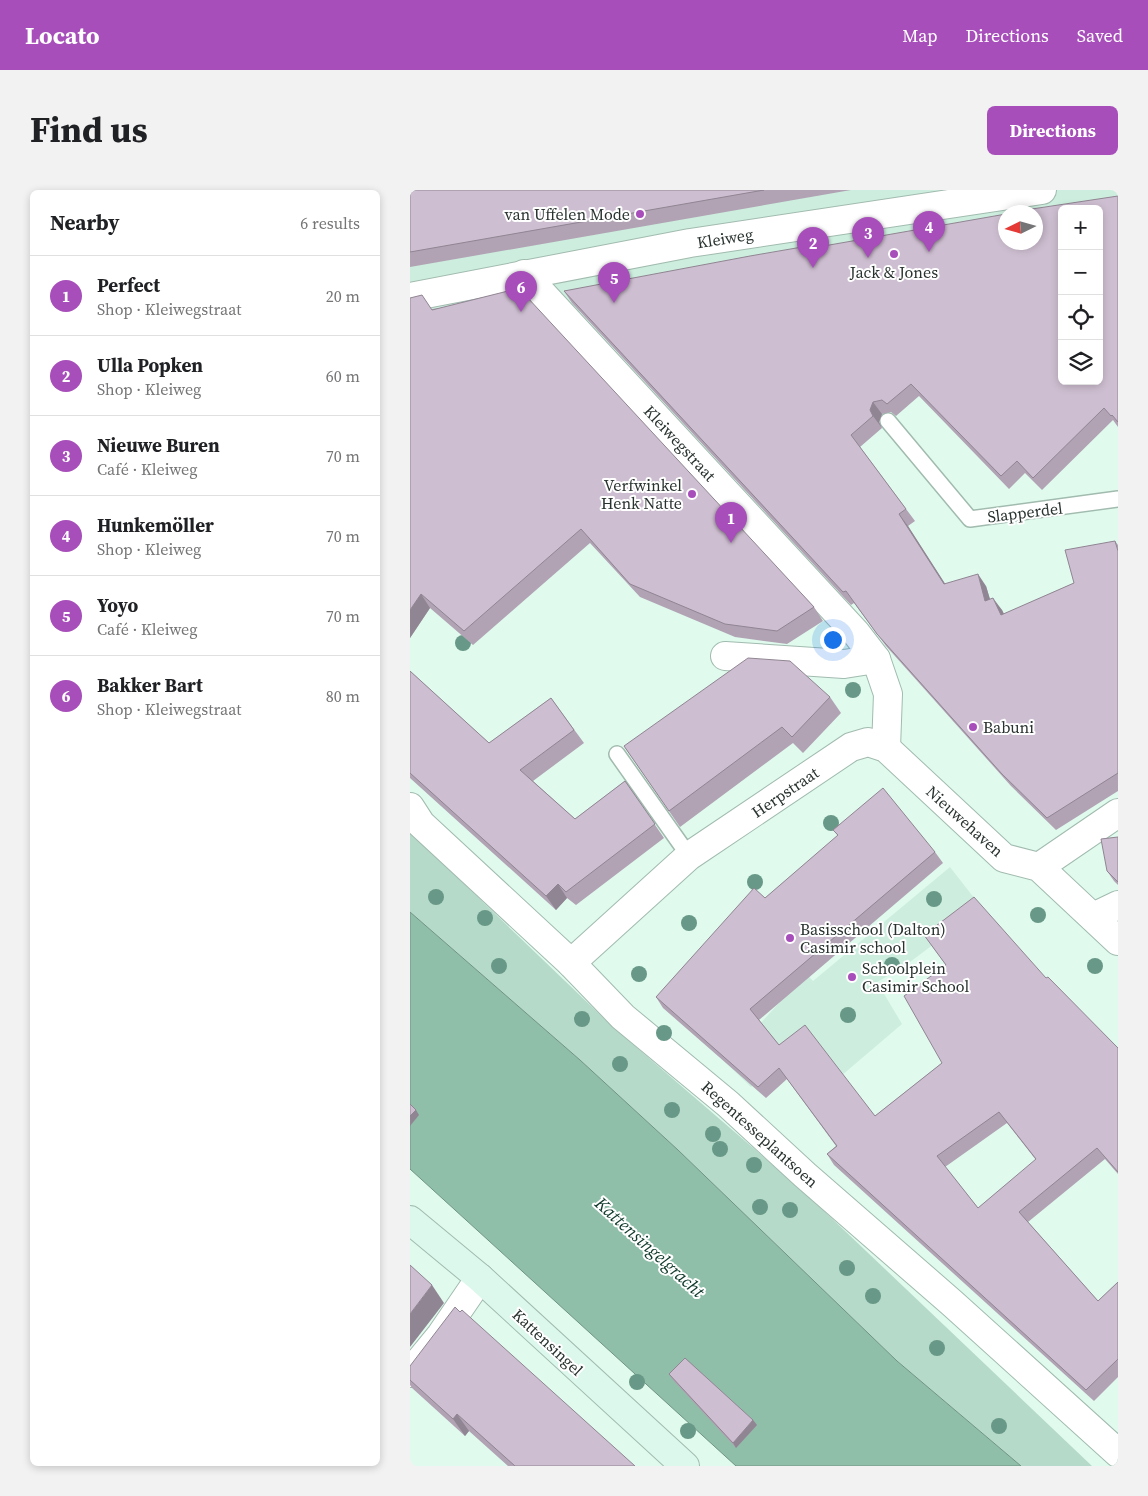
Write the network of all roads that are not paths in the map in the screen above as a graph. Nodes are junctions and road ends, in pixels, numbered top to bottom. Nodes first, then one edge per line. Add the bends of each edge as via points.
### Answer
1 (1042, 190) edge
2 (524, 274) junction
3 (410, 297) edge
4 (888, 421) edge
5 (1118, 500) edge
6 (725, 656) dead end
7 (876, 659) junction
8 (886, 748) junction
9 (617, 754) dead end
10 (410, 807) edge
11 (1118, 813) edge
12 (689, 856) junction
13 (1038, 867) junction
14 (1118, 905) edge
15 (1094, 917) junction
16 (1118, 941) edge
17 (570, 964) junction
18 (410, 1220) edge
19 (480, 1278) junction
20 (410, 1373) edge
21 (1118, 1453) edge
22 (685, 1466) edge

1 - 2 street, Kleiweg via 690,243
2 - 3 street, Kleiweg
2 - 7 street, Kleiwegstraat
4 - 5 lane, Slapperdel via 970,519
6 - 7 street via 844,664
7 - 8 street via 888,694
8 - 12 street, Herpstraat via 868,742 851,747
8 - 13 street, Nieuwehaven via 1004,858
9 - 12 lane
10 - 17 street, Regentesseplantsoen via 421,824
11 - 13 street
12 - 17 street, Herpstraat
13 - 15 street, Nieuwehaven
14 - 15 street
15 - 16 street, Nieuwehaven
17 - 21 street, Regentesseplantsoen via 623,1017 728,1104
18 - 19 main road, Kattensingel
19 - 20 street
19 - 22 main road, Kattensingel

